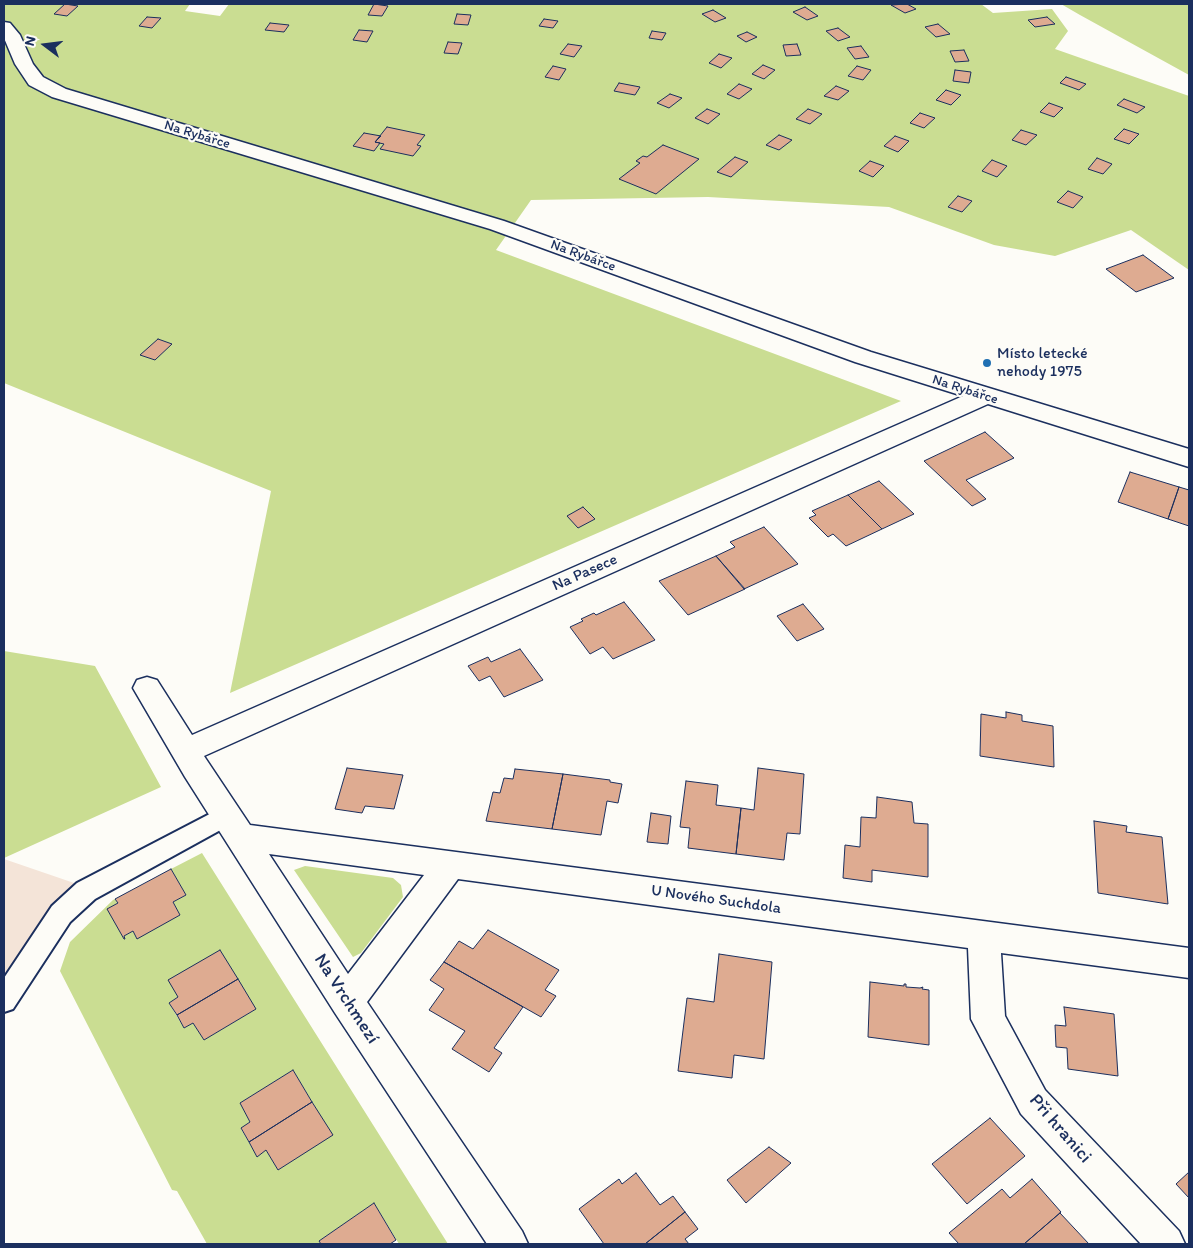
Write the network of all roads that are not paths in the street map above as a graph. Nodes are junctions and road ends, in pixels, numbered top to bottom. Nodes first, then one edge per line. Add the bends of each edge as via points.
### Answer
1 (4, 27) edge
2 (984, 396) junction
3 (1189, 458) edge
4 (147, 688) dead end
5 (186, 751) junction
6 (234, 826) junction
7 (450, 865) junction
8 (984, 935) junction
9 (1189, 962) edge
10 (4, 1000) edge
11 (347, 1002) junction
12 (509, 1244) edge
13 (1166, 1244) edge

1 - 2 street, Na Rybářce via 36,81 59,93 497,225 863,357
2 - 3 street, Na Rybářce
2 - 5 street, Na Pasece
4 - 5 street, Na Vrchmezí
5 - 6 street, Na Vrchmezí
6 - 7 street, U Nového Suchdola
6 - 10 lane via 86,891 61,914
6 - 11 street, Na Vrchmezí
7 - 8 street, U Nového Suchdola
7 - 11 street
8 - 9 street, U Nového Suchdola
8 - 13 street, Při hranici via 988,1018 1033,1102
11 - 12 street, Na Vrchmezí

